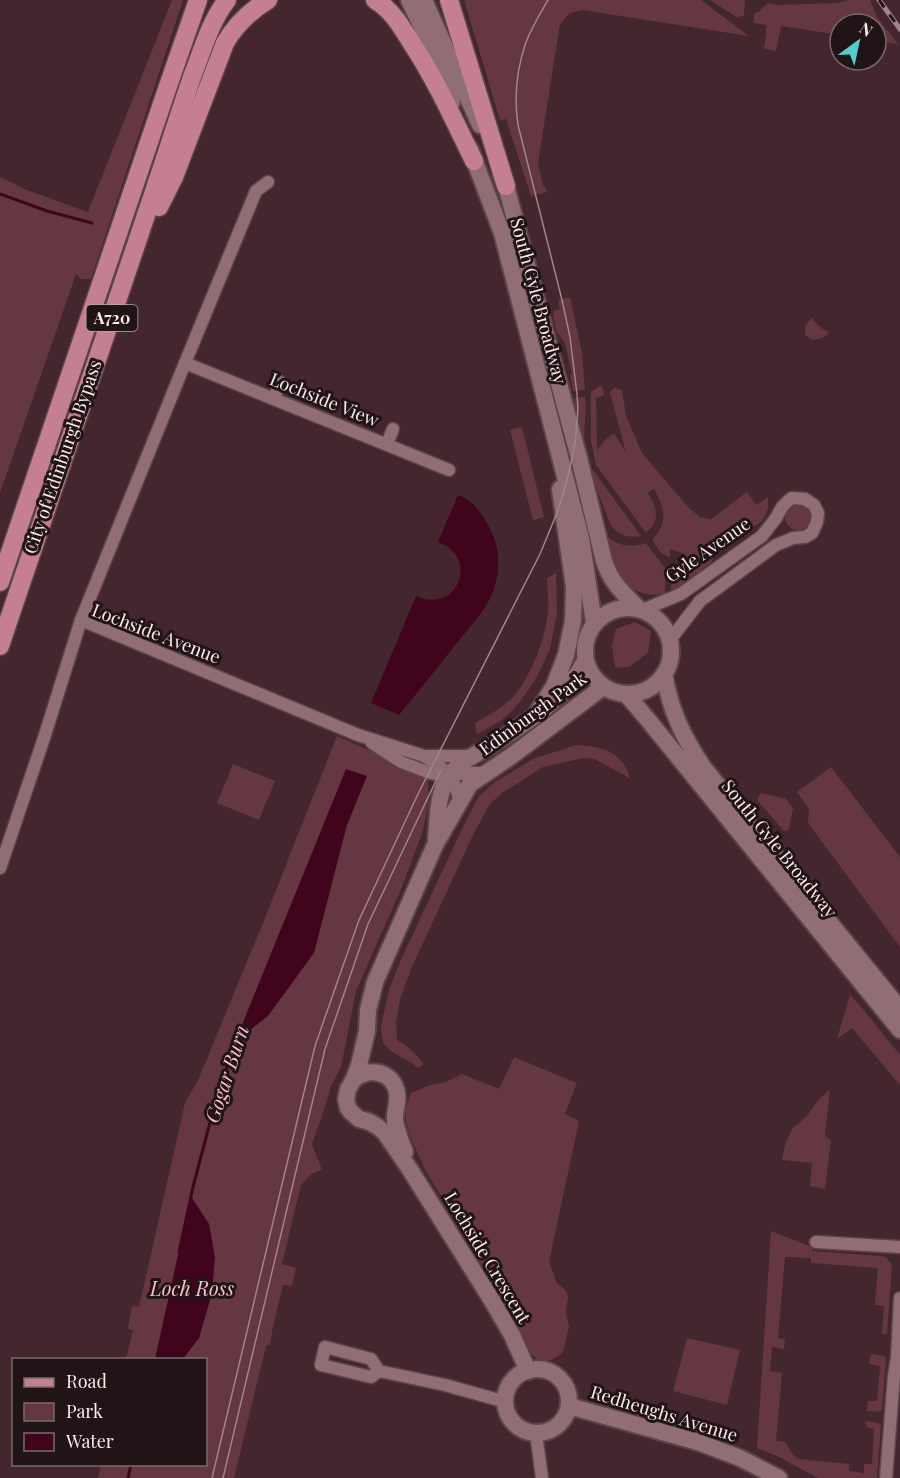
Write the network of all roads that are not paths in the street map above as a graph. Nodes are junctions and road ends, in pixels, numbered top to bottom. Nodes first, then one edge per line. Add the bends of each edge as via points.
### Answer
1 (198, 0) edge
2 (227, 0) edge
3 (268, 0) edge
4 (375, 0) edge
5 (409, 0) edge
6 (424, 0) edge
7 (449, 0) edge
8 (474, 161) junction
9 (268, 182) dead end
10 (506, 186) junction
11 (122, 288) junction
12 (185, 363) junction
13 (280, 382) dead end
14 (274, 399) junction
15 (393, 429) dead end
16 (387, 444) junction
17 (556, 445) junction
18 (449, 470) dead end
19 (0, 582) edge
20 (641, 608) junction
21 (81, 620) junction
22 (594, 623) junction
23 (670, 640) junction
24 (0, 646) edge
25 (585, 661) junction
26 (664, 674) junction
27 (603, 687) junction
28 (626, 694) junction
29 (535, 716) junction
30 (358, 735) junction
31 (423, 756) junction
32 (470, 756) junction
33 (424, 772) junction
34 (485, 773) junction
35 (449, 776) junction
36 (440, 799) junction
37 (460, 802) junction
38 (435, 845) junction
39 (0, 868) edge
40 (900, 1009) edge
41 (900, 1030) edge
42 (367, 1031) junction
43 (381, 1073) junction
44 (354, 1079) junction
45 (395, 1108) junction
46 (370, 1122) junction
47 (409, 1168) junction
48 (816, 1242) dead end
49 (900, 1247) edge
50 (900, 1298) edge
51 (898, 1358) edge
52 (379, 1371) dead end
53 (528, 1371) junction
54 (506, 1402) junction
55 (569, 1406) junction
56 (537, 1432) junction
57 (542, 1478) edge
58 (779, 1478) edge
59 (886, 1478) edge

1 - 19 main road, City of Edinburgh Bypass / A720
2 - 11 main road, City of Edinburgh Bypass / A720 via 207,35
3 - 11 main road, A720 via 242,20 225,43 174,177
4 - 8 main road via 396,17 422,59
5 - 8 street, South Gyle Broadway via 437,59
6 - 10 street, South Gyle Broadway
7 - 10 main road
8 - 17 street, South Gyle Broadway via 502,233
9 - 12 street via 256,192
10 - 20 street, South Gyle Broadway via 604,561 616,585
11 - 24 main road, City of Edinburgh Bypass / A720
12 - 14 street, Lochside View
12 - 21 street
13 - 14 street
14 - 16 street, Lochside View
15 - 16 street
16 - 18 street, Lochside View
17 - 22 street, South Gyle Broadway via 581,538
17 - 29 street via 574,587 573,621 554,686
20 - 22 street via 616,609
20 - 23 street, South Gyle Broadway via 664,627
20 - 23 street, Gyle Avenue via 681,594 762,536 792,498 814,505 818,513 812,533 776,545 700,601
21 - 30 street, Lochside Avenue
21 - 39 street, Lochside Avenue
22 - 25 street, South Gyle Broadway via 585,641
23 - 26 street, South Gyle Broadway via 669,664
25 - 27 street
25 - 29 street, Edinburgh Park via 559,696
26 - 28 street via 648,689
26 - 40 street, South Gyle Broadway via 673,713 704,767
27 - 28 street
27 - 34 street, Edinburgh Park
28 - 41 street, South Gyle Broadway
29 - 32 street, Edinburgh Park
30 - 31 street, Lochside Avenue
30 - 33 street, Lochside Avenue
31 - 32 street, Edinburgh Park
31 - 35 street, Lochside Avenue
32 - 35 street, Lochside Crescent
33 - 35 street, Lochside Avenue
33 - 36 street
34 - 35 street, Lochside Avenue
34 - 37 street, Lochside Crescent via 470,784
35 - 36 street, Lochside Crescent
35 - 37 street, Lochside Avenue
36 - 38 street, Lochside Crescent
37 - 38 street, Lochside Crescent
38 - 42 street, Lochside Crescent via 375,982
42 - 43 street, Lochside Crescent
42 - 44 street, Lochside Crescent
43 - 44 street via 369,1071
43 - 45 street, Lochside Crescent via 395,1086
44 - 46 street, Lochside Crescent via 346,1098 348,1107 359,1119
45 - 46 street via 385,1119
45 - 47 street, Lochside Crescent
46 - 47 street, Lochside Crescent via 385,1133
47 - 53 street, Lochside Crescent via 491,1299
48 - 49 street
50 - 51 street
51 - 59 street
52 - 54 street
53 - 54 street via 509,1386
53 - 55 street via 543,1370 558,1377 567,1390
54 - 56 street via 515,1423
55 - 56 street via 558,1425
55 - 58 street, Redheughs Avenue via 699,1442
56 - 57 street

